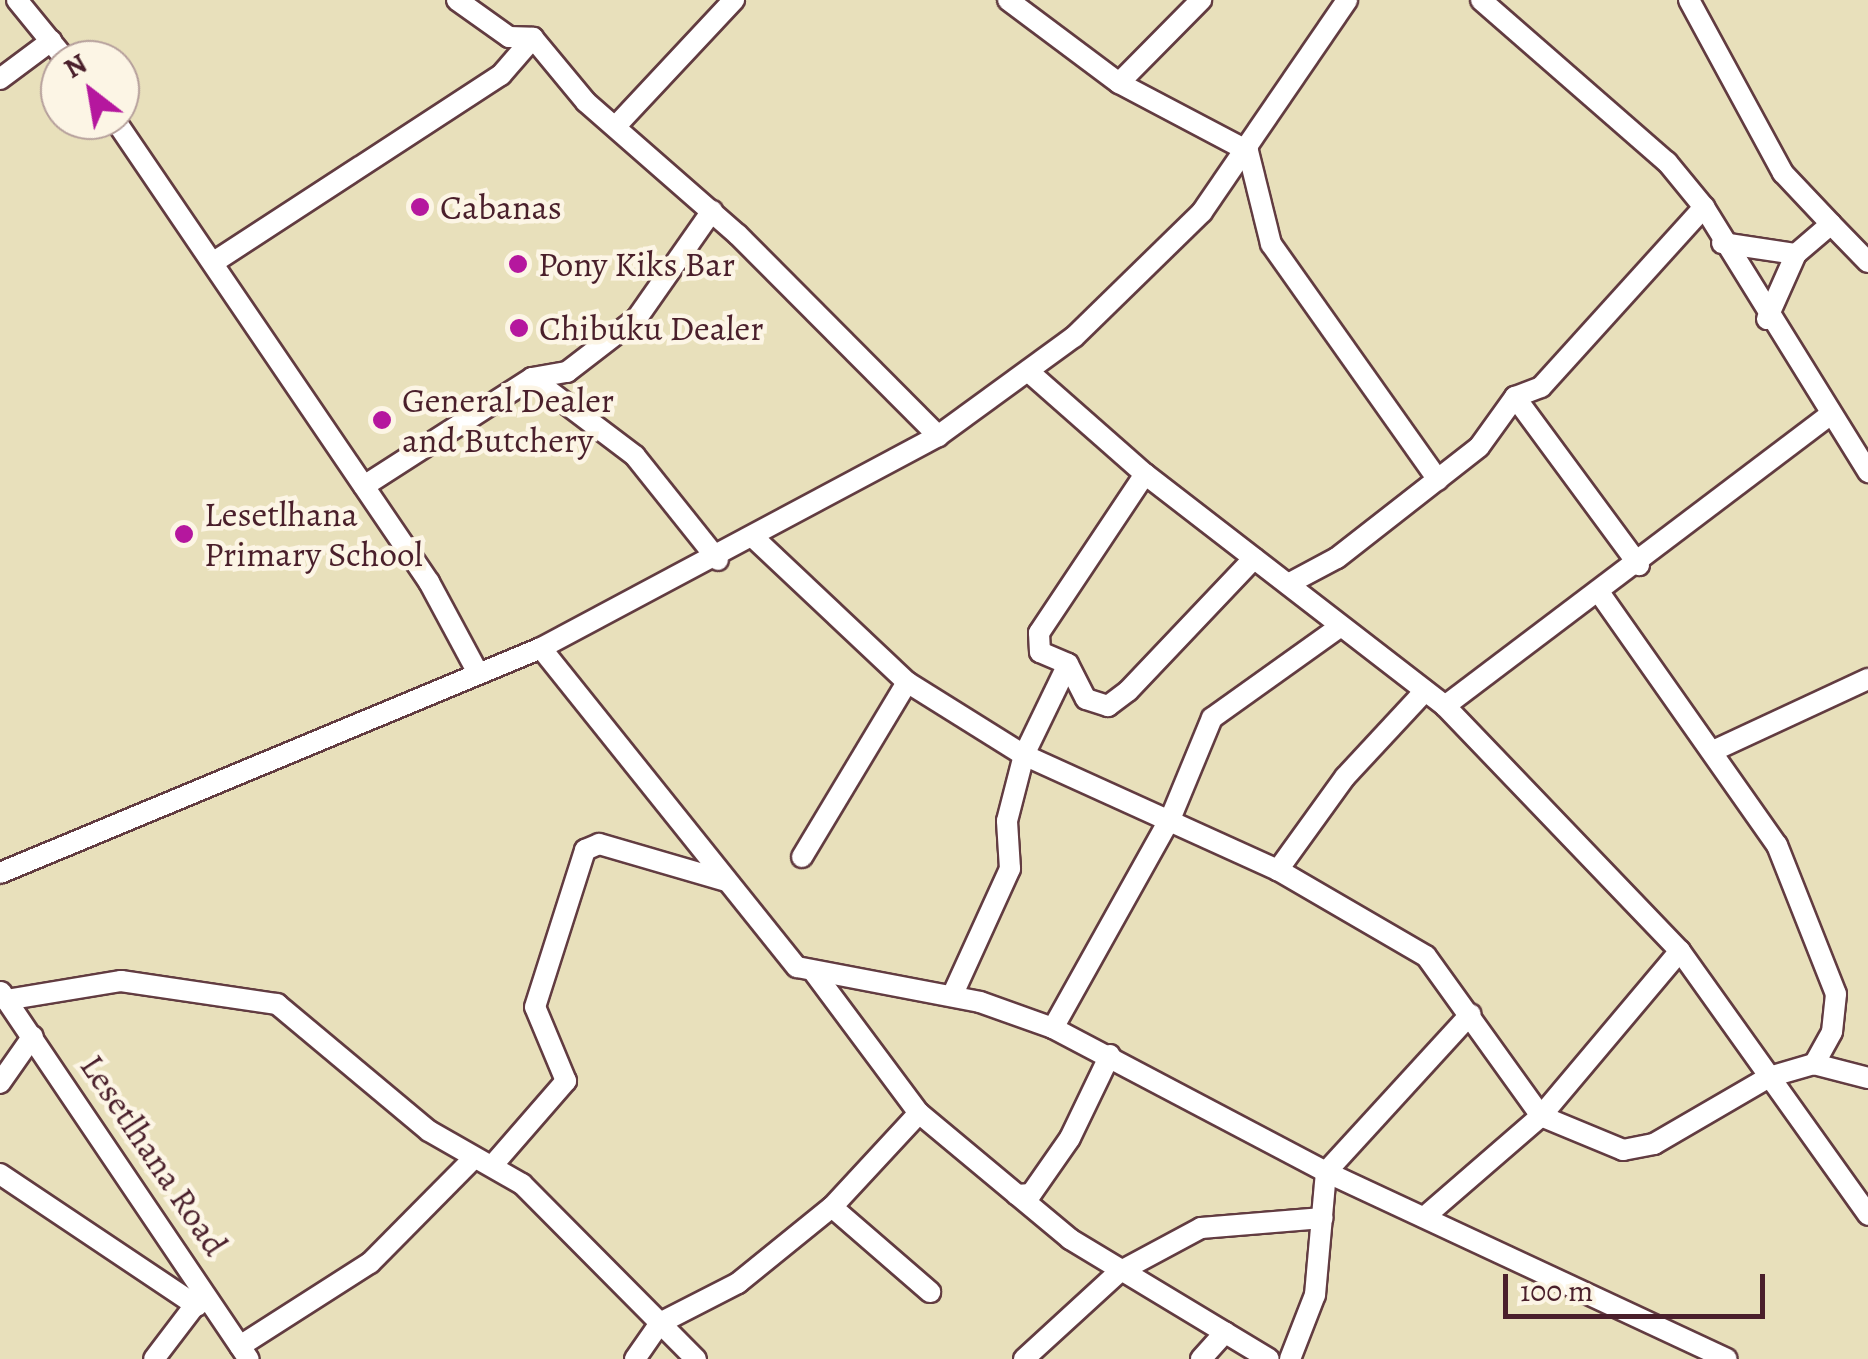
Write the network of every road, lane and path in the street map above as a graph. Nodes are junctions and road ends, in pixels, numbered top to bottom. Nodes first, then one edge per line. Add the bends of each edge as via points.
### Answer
1 (17, 0) edge
2 (457, 0) edge
3 (734, 0) edge
4 (1008, 0) edge
5 (1200, 0) edge
6 (1347, 0) edge
7 (1481, 0) edge
8 (1689, 0) edge
9 (533, 38) junction
10 (50, 40) edge
11 (40, 49) edge
12 (0, 80) edge
13 (1119, 83) junction
14 (616, 126) junction
15 (129, 140) edge
16 (1248, 152) junction
17 (1704, 207) junction
18 (712, 211) junction
19 (1831, 224) junction
20 (1722, 243) junction
21 (1796, 254) junction
22 (214, 262) junction
23 (1868, 262) edge
24 (1767, 319) junction
25 (1028, 372) junction
26 (532, 378) junction
27 (1516, 397) junction
28 (1829, 416) junction
29 (938, 436) junction
30 (1868, 472) edge
31 (1145, 474) junction
32 (1438, 480) junction
33 (364, 486) junction
34 (753, 537) junction
35 (1254, 558) junction
36 (718, 560) junction
37 (1640, 565) junction
38 (1288, 584) junction
39 (1602, 595) junction
40 (1341, 626) junction
41 (541, 648) junction
42 (1068, 664) junction
43 (477, 671) junction
44 (1868, 680) edge
45 (907, 682) junction
46 (1426, 691) junction
47 (1445, 706) junction
48 (1715, 750) junction
49 (1024, 755) junction
50 (1172, 817) junction
51 (802, 857) dead end
52 (1278, 870) junction
53 (0, 873) edge
54 (726, 881) junction
55 (1680, 950) junction
56 (811, 969) junction
57 (3, 995) edge
58 (952, 996) junction
59 (1471, 1014) junction
60 (1053, 1028) junction
61 (33, 1036) junction
62 (1110, 1055) junction
63 (1814, 1064) junction
64 (1769, 1077) junction
65 (1868, 1078) edge
66 (0, 1082) edge
67 (920, 1114) junction
68 (1541, 1116) junction
69 (483, 1162) junction
70 (1326, 1172) junction
71 (0, 1174) edge
72 (1017, 1195) junction
73 (832, 1207) junction
74 (1429, 1213) junction
75 (1868, 1215) edge
76 (1323, 1218) junction
77 (1119, 1272) junction
78 (930, 1292) dead end
79 (201, 1298) junction
80 (660, 1323) junction
81 (1225, 1332) junction
82 (244, 1352) edge
83 (154, 1359) edge
84 (636, 1359) edge
85 (696, 1359) edge
86 (1024, 1359) edge
87 (1201, 1359) edge
88 (1268, 1359) edge
89 (1290, 1359) edge
90 (1727, 1359) edge

1 - 10 street
2 - 9 street via 509,37
3 - 14 street
4 - 13 street
5 - 13 street
6 - 16 street
7 - 17 street via 1667,162
8 - 19 street via 1783,173
9 - 14 street
9 - 22 street via 500,75
11 - 12 street
13 - 16 street
14 - 18 street
15 - 22 street
16 - 25 street via 1116,300
16 - 32 street via 1272,244
17 - 20 street
17 - 27 street via 1541,388
18 - 26 street via 637,318 567,372
18 - 29 street
19 - 21 street
19 - 23 street
20 - 21 street
20 - 24 street
21 - 24 street
22 - 33 street
24 - 28 street
25 - 29 street
25 - 31 street
26 - 33 street
26 - 36 street via 635,456
27 - 32 street via 1479,446
27 - 37 street
28 - 30 street
28 - 37 street
29 - 34 street
31 - 35 street
31 - 42 street via 1039,633 1040,652
32 - 38 street
33 - 43 street
34 - 36 street
34 - 45 street
35 - 38 street
35 - 42 street via 1108,706 1086,699
36 - 41 street
37 - 39 street
38 - 40 street
39 - 47 street
39 - 48 street
40 - 46 street
40 - 50 street via 1212,718
41 - 43 street
41 - 54 street
42 - 49 street
43 - 53 street
44 - 48 street
45 - 49 street
45 - 51 street
46 - 47 street
46 - 52 street via 1345,777
47 - 55 street
48 - 63 street via 1777,845 1828,965 1834,1021
49 - 50 street
49 - 58 street via 1008,822 1010,869
50 - 52 street
50 - 60 street
52 - 59 street via 1426,956
54 - 56 street via 766,937
54 - 69 street via 599,844 585,850 535,1007 566,1081
55 - 64 street
55 - 68 street
56 - 58 street
56 - 67 street
57 - 61 street, Lesetlhana Road
57 - 69 street via 121,981 277,1004
58 - 60 street
59 - 68 street
59 - 70 street
60 - 62 street
61 - 66 street
61 - 79 street, Lesetlhana Road
62 - 70 street
62 - 72 street via 1070,1138 1031,1194
63 - 64 street
63 - 65 street
64 - 68 street via 1639,1148 1604,1146
64 - 75 street
67 - 72 street
67 - 73 street
68 - 74 street
69 - 80 street via 522,1184
69 - 82 street via 370,1263
70 - 74 street
70 - 76 street
71 - 79 street
72 - 77 street
73 - 78 street
73 - 80 street via 738,1283
74 - 90 street
76 - 77 street via 1216,1222
76 - 89 street via 1316,1296
77 - 81 street
77 - 86 street
79 - 82 street, Lesetlhana Road
79 - 83 street
80 - 84 street
80 - 85 street
81 - 87 street
81 - 88 street

